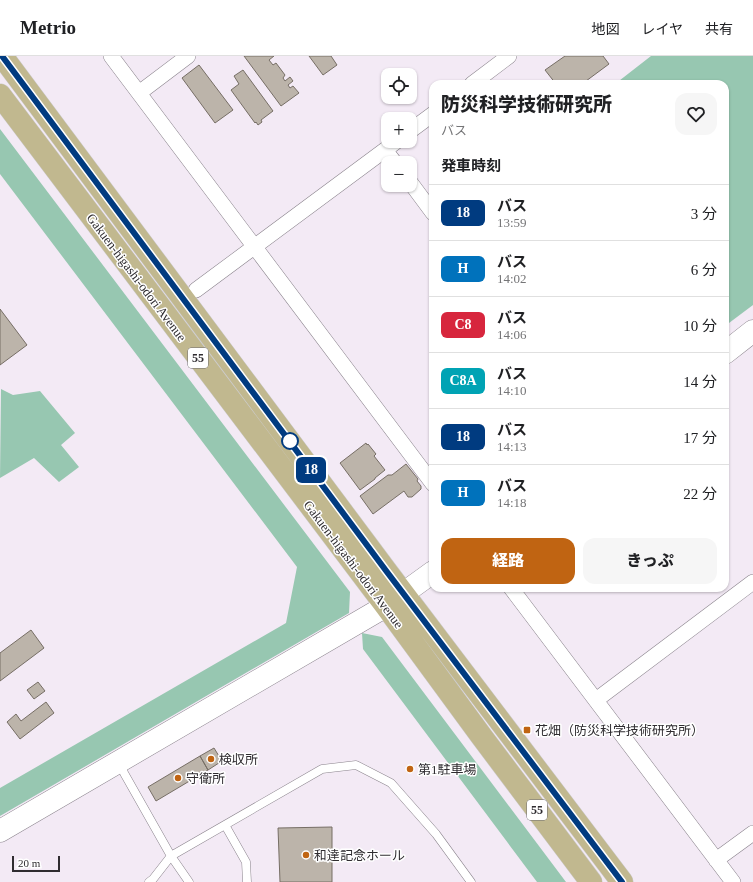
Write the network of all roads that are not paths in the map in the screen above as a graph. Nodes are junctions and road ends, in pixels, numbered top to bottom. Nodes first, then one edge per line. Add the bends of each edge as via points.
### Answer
1 (2, 56) edge
2 (111, 56) edge
3 (188, 56) edge
4 (509, 56) edge
5 (477, 80) edge
6 (139, 93) junction
7 (0, 95) edge
8 (429, 117) edge
9 (417, 126) edge
10 (387, 148) edge
11 (417, 191) edge
12 (429, 208) edge
13 (254, 247) junction
14 (196, 290) dead end
15 (753, 331) edge
16 (729, 350) edge
17 (429, 479) edge
18 (429, 575) edge
19 (753, 582) edge
20 (515, 592) edge
21 (404, 594) junction
22 (386, 606) junction
23 (596, 700) junction
24 (120, 761) junction
25 (225, 825) junction
26 (0, 831) edge
27 (753, 833) edge
28 (171, 856) junction
29 (716, 860) junction
30 (149, 882) edge
31 (189, 882) edge
32 (247, 882) edge
33 (471, 882) edge
34 (591, 882) edge
35 (622, 882) edge
36 (733, 882) edge

1 - 21 main road, Gakuen-higashi-odori Avenue / 55
2 - 6 street
3 - 6 street
4 - 5 street
6 - 13 street
7 - 22 main road, Gakuen-higashi-odori Avenue / 55
8 - 9 street
10 - 13 street
11 - 12 street
13 - 14 street
13 - 17 street
15 - 16 street
18 - 21 street
19 - 23 street
20 - 23 street
21 - 22 street
21 - 35 main road, Gakuen-higashi-odori Avenue / 55
22 - 24 street
22 - 34 main road, Gakuen-higashi-odori Avenue / 55
23 - 29 street
24 - 26 street
24 - 28 lane via 124,773
25 - 28 lane
25 - 32 lane via 246,862
25 - 33 lane via 322,769 356,765 391,783 436,834
27 - 29 street
28 - 30 lane
28 - 31 lane
29 - 36 street

